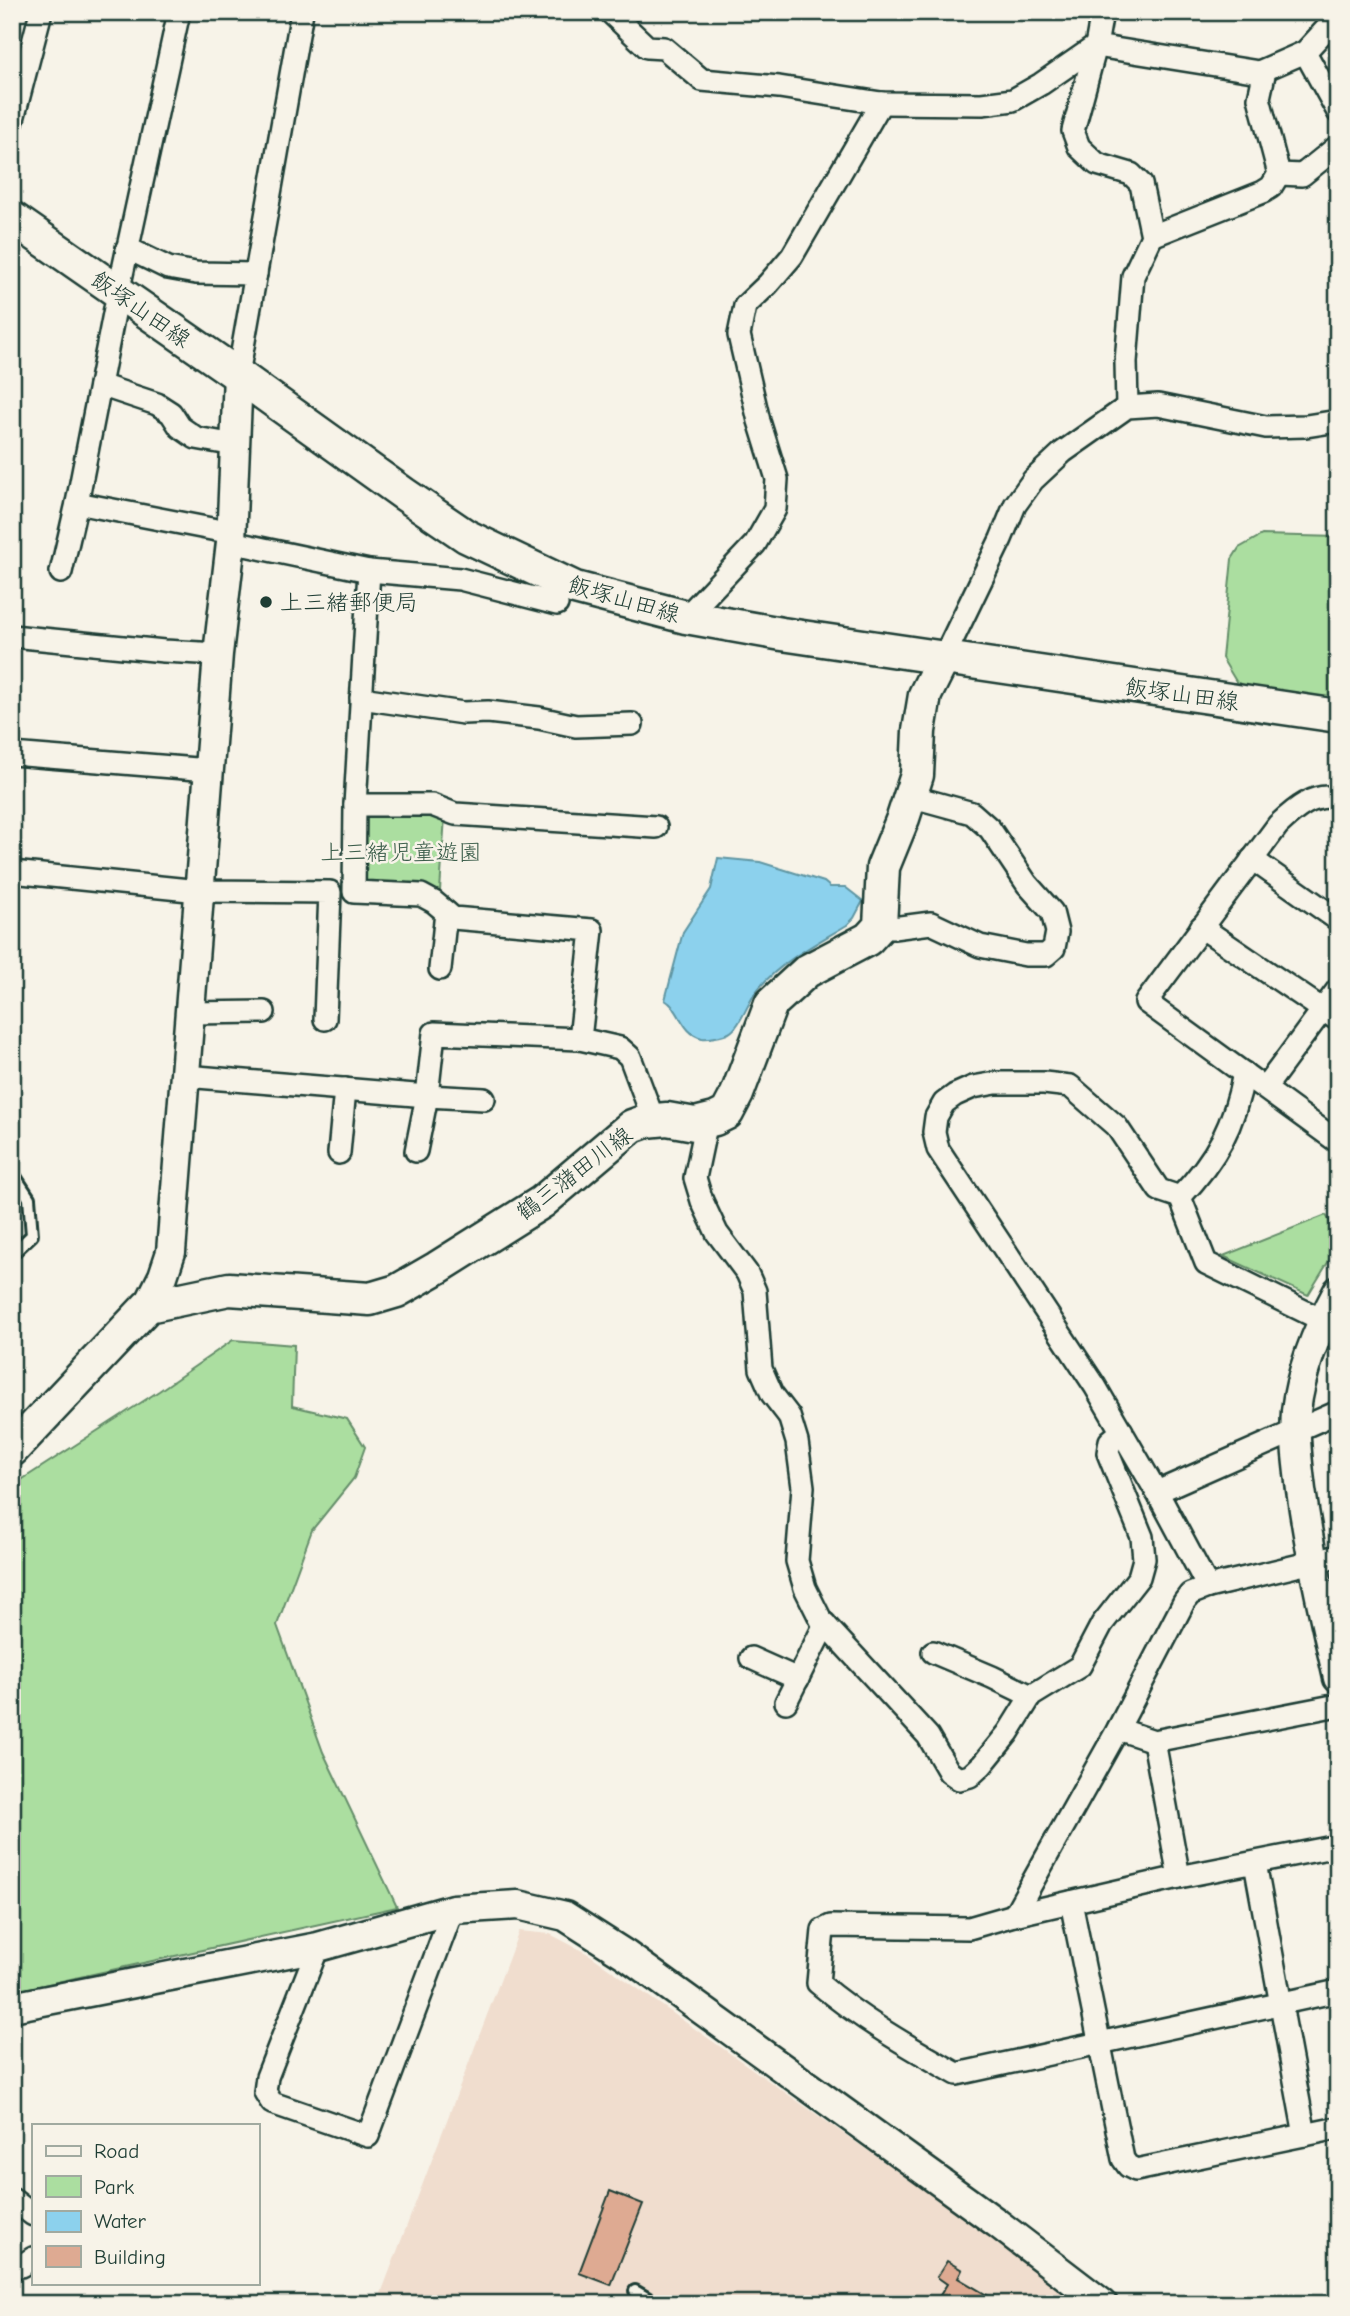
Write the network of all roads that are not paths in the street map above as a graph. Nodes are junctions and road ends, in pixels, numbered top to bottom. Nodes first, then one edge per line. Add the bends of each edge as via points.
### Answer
1 (41, 12) edge
2 (179, 12) edge
3 (302, 12) edge
4 (610, 12) edge
5 (1102, 12) edge
6 (1338, 16) edge
7 (1096, 46) junction
8 (1306, 52) junction
9 (1265, 70) junction
10 (881, 103) junction
11 (1338, 112) edge
12 (12, 123) edge
13 (1338, 146) edge
14 (1279, 174) junction
15 (12, 219) edge
16 (1152, 236) junction
17 (127, 248) junction
18 (256, 274) junction
19 (117, 293) junction
20 (238, 375) junction
21 (100, 385) junction
22 (1127, 407) junction
23 (1338, 421) edge
24 (236, 445) junction
25 (77, 503) junction
26 (232, 538) junction
27 (369, 570) junction
28 (61, 572) dead end
29 (557, 604) dead end
30 (686, 617) junction
31 (12, 636) edge
32 (218, 654) junction
33 (943, 659) junction
34 (361, 698) junction
35 (1338, 716) edge
36 (632, 724) dead end
37 (12, 754) edge
38 (209, 769) junction
39 (910, 796) junction
40 (1338, 799) edge
41 (355, 805) junction
42 (656, 827) dead end
43 (1252, 859) junction
44 (12, 873) edge
45 (199, 891) junction
46 (446, 912) junction
47 (1338, 920) edge
48 (880, 926) junction
49 (1201, 927) junction
50 (440, 969) dead end
51 (1338, 989) edge
52 (264, 1012) dead end
53 (190, 1013) junction
54 (1330, 1015) edge
55 (325, 1019) dead end
56 (580, 1039) junction
57 (1244, 1073) junction
58 (185, 1076) junction
59 (1265, 1088) junction
60 (345, 1089) junction
61 (427, 1096) junction
62 (484, 1100) dead end
63 (654, 1121) junction
64 (707, 1121) junction
65 (1338, 1142) edge
66 (416, 1151) dead end
67 (339, 1153) dead end
68 (12, 1172) edge
69 (1180, 1197) junction
70 (12, 1254) edge
71 (1338, 1291) edge
72 (148, 1306) junction
73 (1322, 1320) junction
74 (1338, 1412) edge
75 (1297, 1430) junction
76 (1122, 1431) junction
77 (12, 1450) edge
78 (1157, 1492) junction
79 (1325, 1559) edge
80 (1208, 1587) junction
81 (825, 1624) junction
82 (933, 1652) dead end
83 (751, 1658) dead end
84 (1338, 1678) edge
85 (797, 1679) junction
86 (1031, 1696) junction
87 (786, 1702) dead end
88 (1338, 1705) edge
89 (1118, 1729) junction
90 (1154, 1741) junction
91 (1338, 1846) edge
92 (1255, 1863) junction
93 (1179, 1877) junction
94 (1072, 1902) junction
95 (453, 1909) junction
96 (1014, 1915) junction
97 (318, 1947) junction
98 (1338, 1992) edge
99 (1280, 2004) junction
100 (12, 2007) edge
101 (1100, 2043) junction
102 (1338, 2128) edge
103 (1305, 2135) junction
104 (12, 2199) edge
105 (32, 2214) edge
106 (32, 2259) edge
107 (12, 2266) edge
108 (635, 2291) dead end
109 (657, 2304) edge
110 (1104, 2304) edge

1 - 12 street
2 - 17 street
3 - 18 street
4 - 10 street via 646,47 664,48 702,80
5 - 7 street
6 - 8 street
7 - 9 street
7 - 10 street via 1013,100
7 - 16 street via 1073,131 1079,148 1097,164 1131,174 1141,184
8 - 9 street
8 - 11 street
9 - 14 street via 1259,99
10 - 30 street via 792,256 745,306 739,335 758,421 777,479 775,509 755,544
13 - 14 street via 1302,175
14 - 16 street via 1264,192
15 - 19 main road, 飯塚山田線
16 - 22 street via 1133,276
17 - 18 street via 167,268
17 - 19 street
18 - 20 street
19 - 20 main road, 飯塚山田線
19 - 21 street
20 - 24 street
20 - 30 main road, 飯塚山田線 via 466,536 575,589
21 - 24 street via 157,404 196,438
21 - 25 street
22 - 23 street via 1158,405 1266,427
22 - 33 street via 1033,480 1015,505
24 - 26 street
25 - 26 street
25 - 28 street
26 - 27 street
26 - 32 street
27 - 29 street via 460,579
27 - 34 street
30 - 33 main road, 飯塚山田線
31 - 32 street
32 - 38 street
33 - 35 main road, 飯塚山田線
33 - 39 main road via 925,695 917,775
34 - 36 street via 576,726
34 - 41 street
37 - 38 street
38 - 45 street
39 - 48 main road via 883,867
39 - 48 street via 972,813 990,829 1052,912 1057,932 1054,948 1046,955 1026,955 980,946 931,923
40 - 43 street via 1322,796 1294,811
41 - 42 street via 432,805 455,814
41 - 46 street via 354,892 421,895
43 - 47 street
43 - 49 street
44 - 45 street
45 - 53 street
45 - 55 street via 330,892
46 - 50 street
46 - 56 street via 453,918 592,930
48 - 64 main road via 868,939 807,971 771,1004 727,1113
49 - 54 street
49 - 57 street via 1146,1002
51 - 54 street
52 - 53 street
53 - 58 street
54 - 59 street
56 - 61 street via 434,1033
56 - 63 street via 620,1048 630,1057
57 - 59 street
57 - 69 street via 1222,1143
58 - 60 street
58 - 72 street via 171,1252
59 - 65 street
60 - 61 street
60 - 67 street
61 - 62 street
61 - 66 street
63 - 64 main road, 鶴三潴田川線
63 - 72 main road, 鶴三潴田川線 via 632,1126 542,1202 397,1290 370,1299 229,1289
64 - 81 street via 695,1178 717,1233 755,1291 761,1369 789,1416 797,1442 803,1487 797,1561 805,1588
68 - 70 lane via 29,1198 32,1235
69 - 73 street via 1206,1263
69 - 76 street via 1159,1191 1117,1127 1070,1086 1013,1082 973,1087 944,1103 936,1117 938,1149
71 - 73 street
72 - 77 main road
73 - 75 street via 1307,1362 1296,1411
74 - 75 street
75 - 78 street
75 - 79 street via 1298,1467
76 - 78 street
76 - 86 street via 1110,1441 1108,1453 1142,1537 1144,1559 1139,1577 1102,1624 1080,1666
78 - 80 street
79 - 80 street
79 - 84 street
80 - 89 street via 1190,1594 1184,1602
81 - 85 street
81 - 86 street via 928,1736 949,1772 959,1779 982,1766
82 - 86 street
83 - 85 street
85 - 87 street
88 - 90 street
89 - 90 street
89 - 96 street
90 - 93 street
91 - 92 street
92 - 93 street
92 - 99 street
93 - 94 street
94 - 96 street
94 - 101 street
95 - 97 street
95 - 97 street via 368,2136 272,2103 265,2092
95 - 110 street via 518,1905 565,1916 626,1955
96 - 101 street via 970,1928 831,1926 823,1930 820,1939 818,1983 906,2045 957,2074
97 - 100 street
98 - 99 street
99 - 101 street
99 - 103 street
101 - 103 street via 1128,2166 1136,2169
102 - 103 street
104 - 105 street
106 - 107 street
108 - 109 lane

